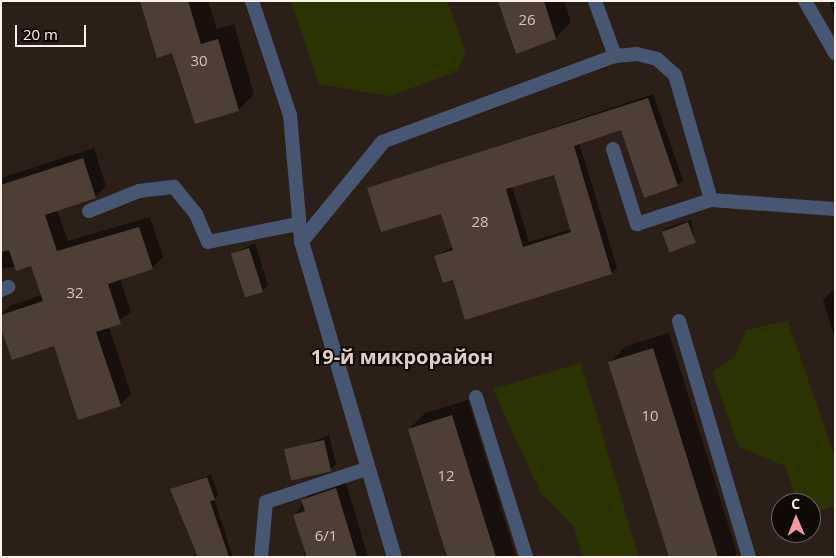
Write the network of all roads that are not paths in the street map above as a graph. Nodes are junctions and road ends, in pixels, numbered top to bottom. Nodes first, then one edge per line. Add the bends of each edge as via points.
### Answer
1 (252, 1) edge
2 (595, 1) edge
3 (805, 1) edge
4 (835, 53) edge
5 (615, 56) junction
6 (382, 142) joint
7 (613, 149) dead end
8 (711, 200) junction
9 (835, 209) edge
10 (89, 211) dead end
11 (298, 224) junction
12 (301, 241) junction
13 (679, 321) dead end
14 (476, 397) dead end
15 (366, 469) junction
16 (262, 557) edge
17 (394, 557) edge
18 (526, 557) edge
19 (749, 557) edge

1 - 11 lane via 290,115
2 - 5 lane
3 - 4 lane
5 - 6 lane
5 - 8 lane via 637,54 657,59 675,75
6 - 12 street
7 - 8 lane via 637,224
8 - 9 lane
10 - 11 lane via 139,191 174,187 196,214 208,242
11 - 12 lane
12 - 15 street
13 - 19 lane
14 - 18 lane
15 - 16 lane via 266,502
15 - 17 street

